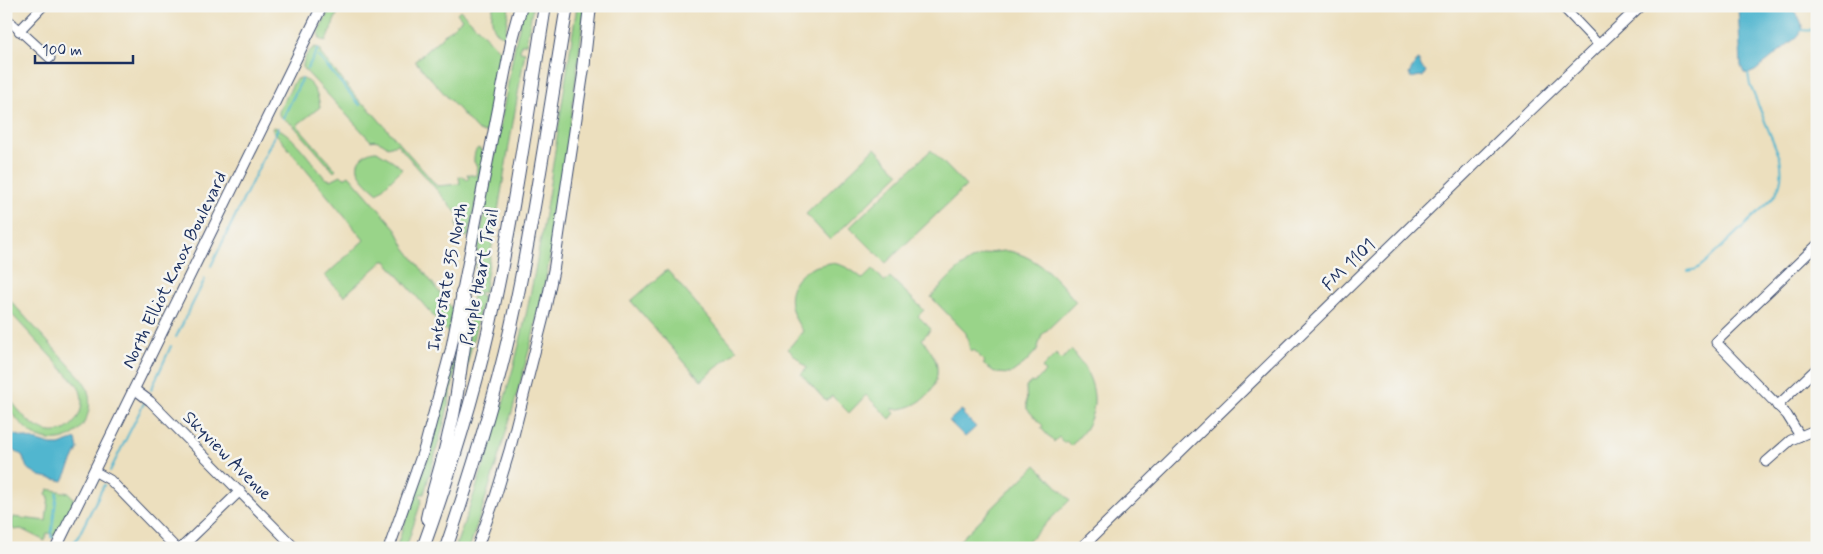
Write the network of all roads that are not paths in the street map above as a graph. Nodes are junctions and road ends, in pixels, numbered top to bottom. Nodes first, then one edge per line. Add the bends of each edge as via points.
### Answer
1 (43, 6) edge
2 (322, 6) edge
3 (516, 6) edge
4 (521, 6) edge
5 (545, 6) edge
6 (567, 6) edge
7 (590, 6) edge
8 (596, 6) edge
9 (1562, 6) edge
10 (1640, 6) edge
11 (6, 18) edge
12 (20, 31) junction
13 (512, 39) junction
14 (1598, 45) junction
15 (50, 58) dead end
16 (583, 68) junction
17 (1817, 245) edge
18 (462, 293) junction
19 (1817, 368) edge
20 (134, 389) junction
21 (1777, 406) junction
22 (1817, 428) edge
23 (1800, 436) junction
24 (1766, 462) dead end
25 (94, 471) junction
26 (240, 491) junction
27 (56, 548) edge
28 (176, 548) edge
29 (181, 548) edge
30 (295, 548) edge
31 (389, 548) edge
32 (422, 548) edge
33 (446, 548) edge
34 (478, 548) edge
35 (1081, 548) edge

1 - 12 street
2 - 20 main road, North Elliot Knox Boulevard
3 - 13 main road, Interstate 35 North
4 - 13 highway
5 - 32 highway, Purple Heart Trail via 494,306 453,463
6 - 33 highway via 515,308 488,419
7 - 16 highway
8 - 16 main road
9 - 14 street
10 - 14 main road, FM 1101 / FM 1101
11 - 12 street
12 - 15 street
13 - 18 main road, Interstate 35 North
14 - 35 main road, FM 1101 / FM 1101
16 - 34 main road via 554,268 544,315 510,449
17 - 21 street via 1716,342
18 - 31 main road, Interstate 35 North via 424,449
18 - 32 highway via 466,325 460,376
19 - 21 street
20 - 25 main road, North Elliot Knox Boulevard
20 - 26 street, Skyview Avenue
21 - 23 street
22 - 23 street
23 - 24 street
25 - 27 main road, North Elliot Knox Boulevard
25 - 28 street via 110,480
26 - 29 street
26 - 30 street, Skyview Avenue

